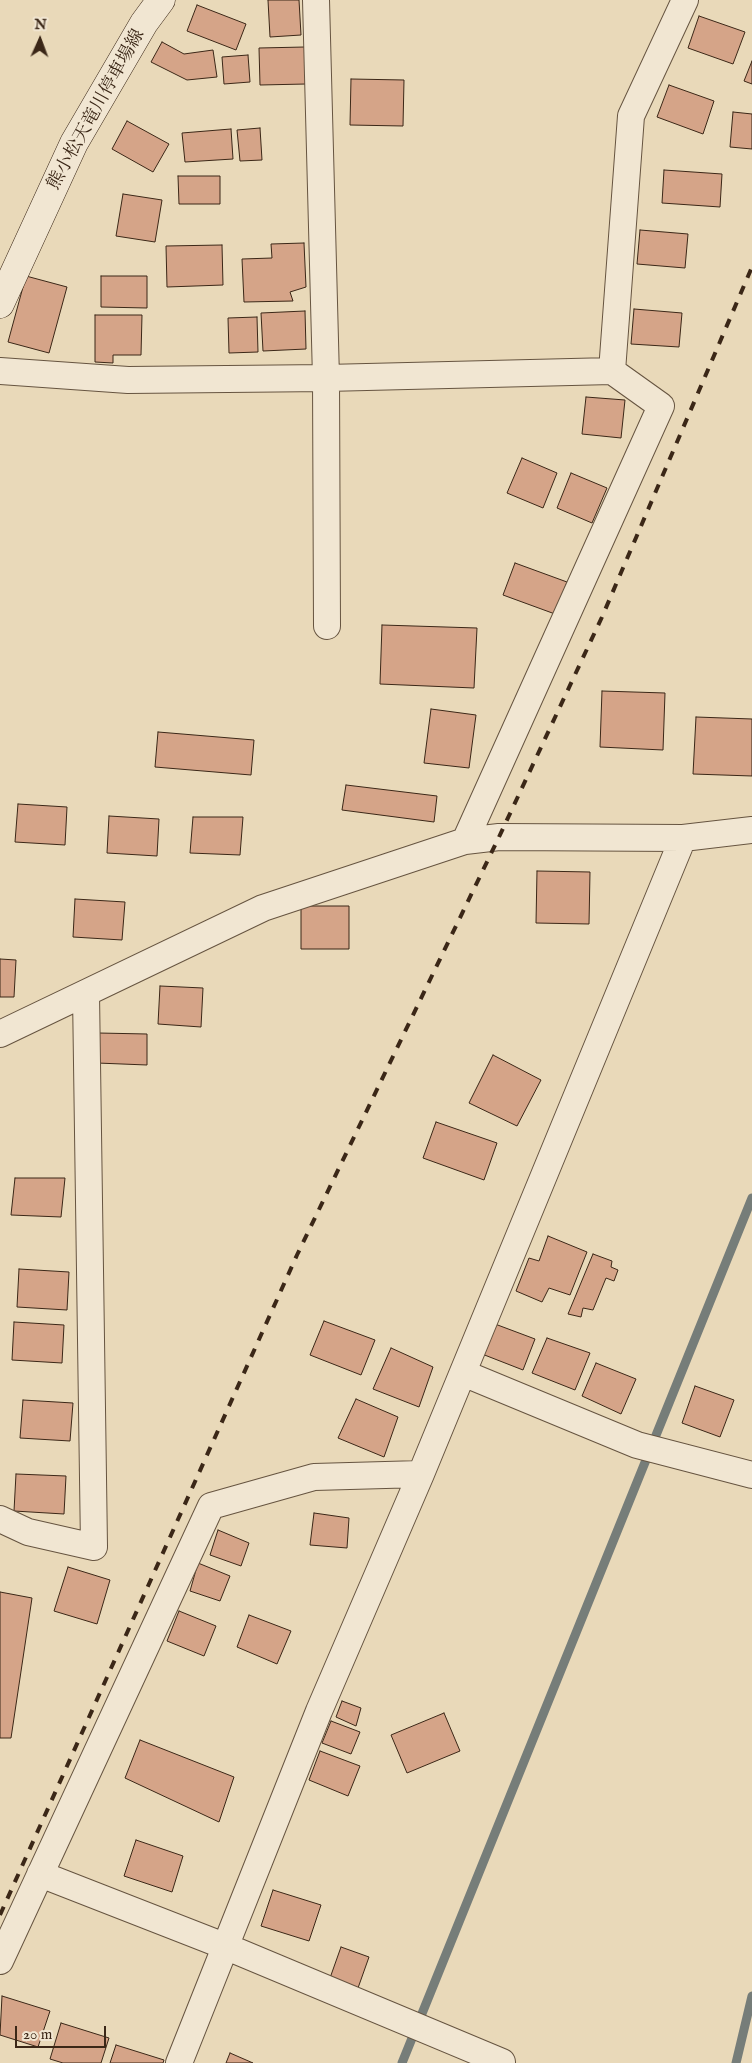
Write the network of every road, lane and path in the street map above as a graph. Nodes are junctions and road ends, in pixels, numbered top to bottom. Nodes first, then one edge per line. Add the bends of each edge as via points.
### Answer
1 (161, 0) edge
2 (316, 0) edge
3 (685, 0) edge
4 (0, 304) edge
5 (0, 371) edge
6 (612, 371) junction
7 (326, 378) junction
8 (327, 626) dead end
9 (752, 830) edge
10 (683, 838) junction
11 (466, 841) junction
12 (86, 994) junction
13 (0, 1034) edge
14 (463, 1372) junction
15 (421, 1474) junction
16 (752, 1475) edge
17 (0, 1519) edge
18 (40, 1874) junction
19 (227, 1947) junction
20 (0, 1961) edge
21 (502, 2062) edge
22 (179, 2063) edge

1 - 4 main road, 熊小松天竜川停車場線 via 144,23 74,143
2 - 7 street
3 - 6 street via 631,116
5 - 7 street via 128,380
6 - 7 street
6 - 11 street via 661,406
7 - 8 street
9 - 10 street
10 - 11 street via 499,837
10 - 14 street
11 - 12 street via 263,908
12 - 13 street
12 - 17 street via 94,1546 28,1532
14 - 15 street
14 - 16 street via 647,1448
15 - 18 street via 314,1478 211,1506
15 - 19 street via 319,1711
18 - 19 street
18 - 20 street
19 - 21 street
19 - 22 street

